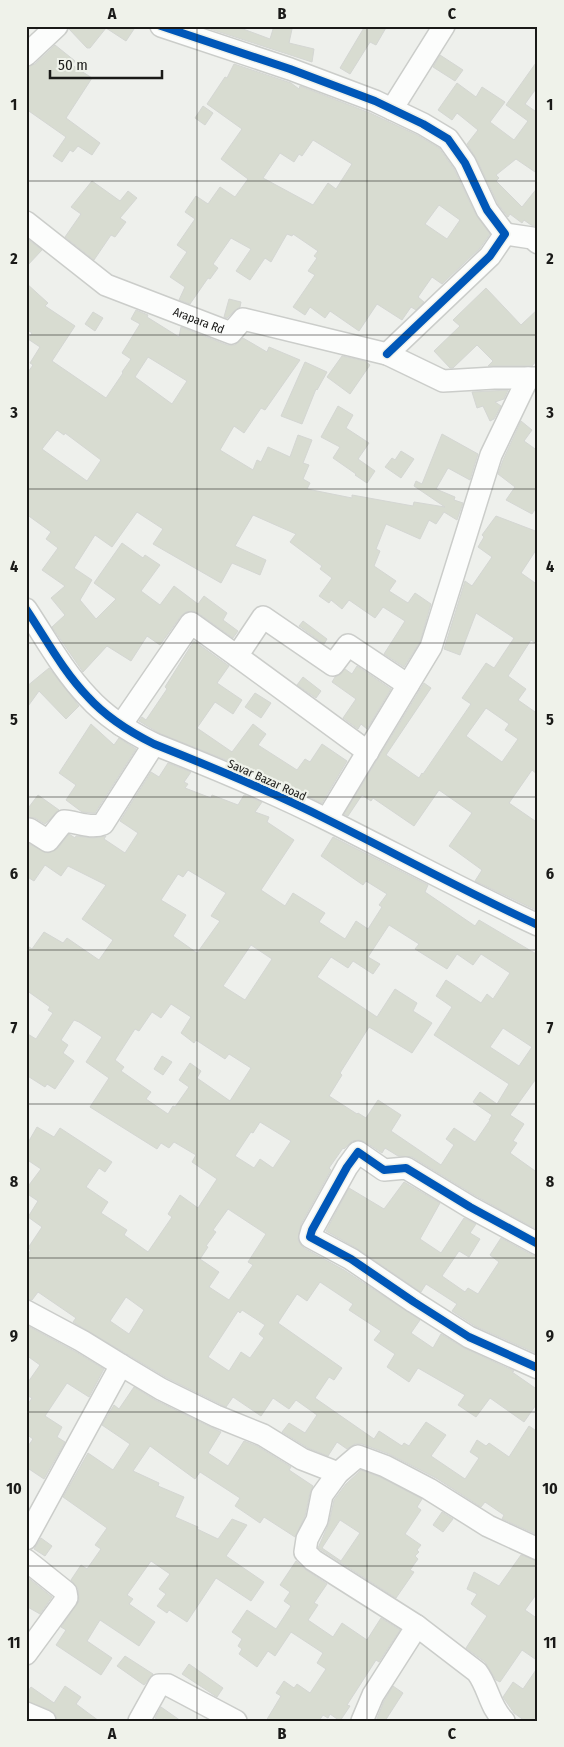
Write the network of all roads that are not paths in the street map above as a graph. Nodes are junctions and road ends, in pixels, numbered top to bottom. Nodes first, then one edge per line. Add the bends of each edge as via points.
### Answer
1 (57, 26) edge
2 (161, 26) edge
3 (444, 26) edge
4 (26, 55) edge
5 (392, 109) junction
6 (26, 222) edge
7 (505, 234) junction
8 (538, 243) edge
9 (387, 354) junction
10 (533, 378) edge
11 (26, 608) edge
12 (237, 656) junction
13 (408, 685) junction
14 (121, 725) junction
15 (154, 744) junction
16 (368, 752) junction
17 (327, 819) junction
18 (26, 832) edge
19 (538, 925) edge
20 (538, 1244) edge
21 (26, 1311) edge
22 (121, 1365) junction
23 (538, 1368) edge
24 (338, 1473) junction
25 (26, 1539) edge
26 (538, 1549) edge
27 (26, 1560) edge
28 (418, 1626) junction
29 (26, 1654) edge
30 (26, 1714) edge
31 (45, 1721) edge
32 (139, 1721) edge
33 (236, 1721) edge
34 (362, 1721) edge
35 (504, 1721) edge

1 - 4 street
2 - 5 street via 290,69
3 - 5 street
5 - 7 street via 448,138 465,163 487,210
6 - 9 street, Arapara Rd via 106,285 231,333 243,319
7 - 8 street via 532,238
7 - 9 street via 490,256
9 - 10 street via 443,381
10 - 13 street via 491,455 431,647
11 - 14 street, Savar Bazar Road via 69,675 89,699
12 - 13 street via 263,617 333,666 348,646
12 - 14 street via 191,623
12 - 16 street
13 - 16 street
14 - 15 street, Savar Bazar Road
15 - 17 street, Savar Bazar Road
15 - 18 street via 103,824 96,827 64,821 48,842 29,830
16 - 17 street
17 - 19 street, Savar Bazar Road
20 - 23 street via 406,1168 384,1170 358,1152 310,1237 351,1259 469,1336
21 - 22 street
22 - 24 street via 161,1389 263,1436 302,1459
22 - 25 street
24 - 26 street via 358,1456 414,1481 488,1526
24 - 28 street via 322,1495 305,1552
27 - 29 street via 66,1592 67,1598
28 - 34 street via 373,1694
28 - 35 street via 477,1672 496,1713
30 - 31 street
32 - 33 street via 159,1685 163,1684

